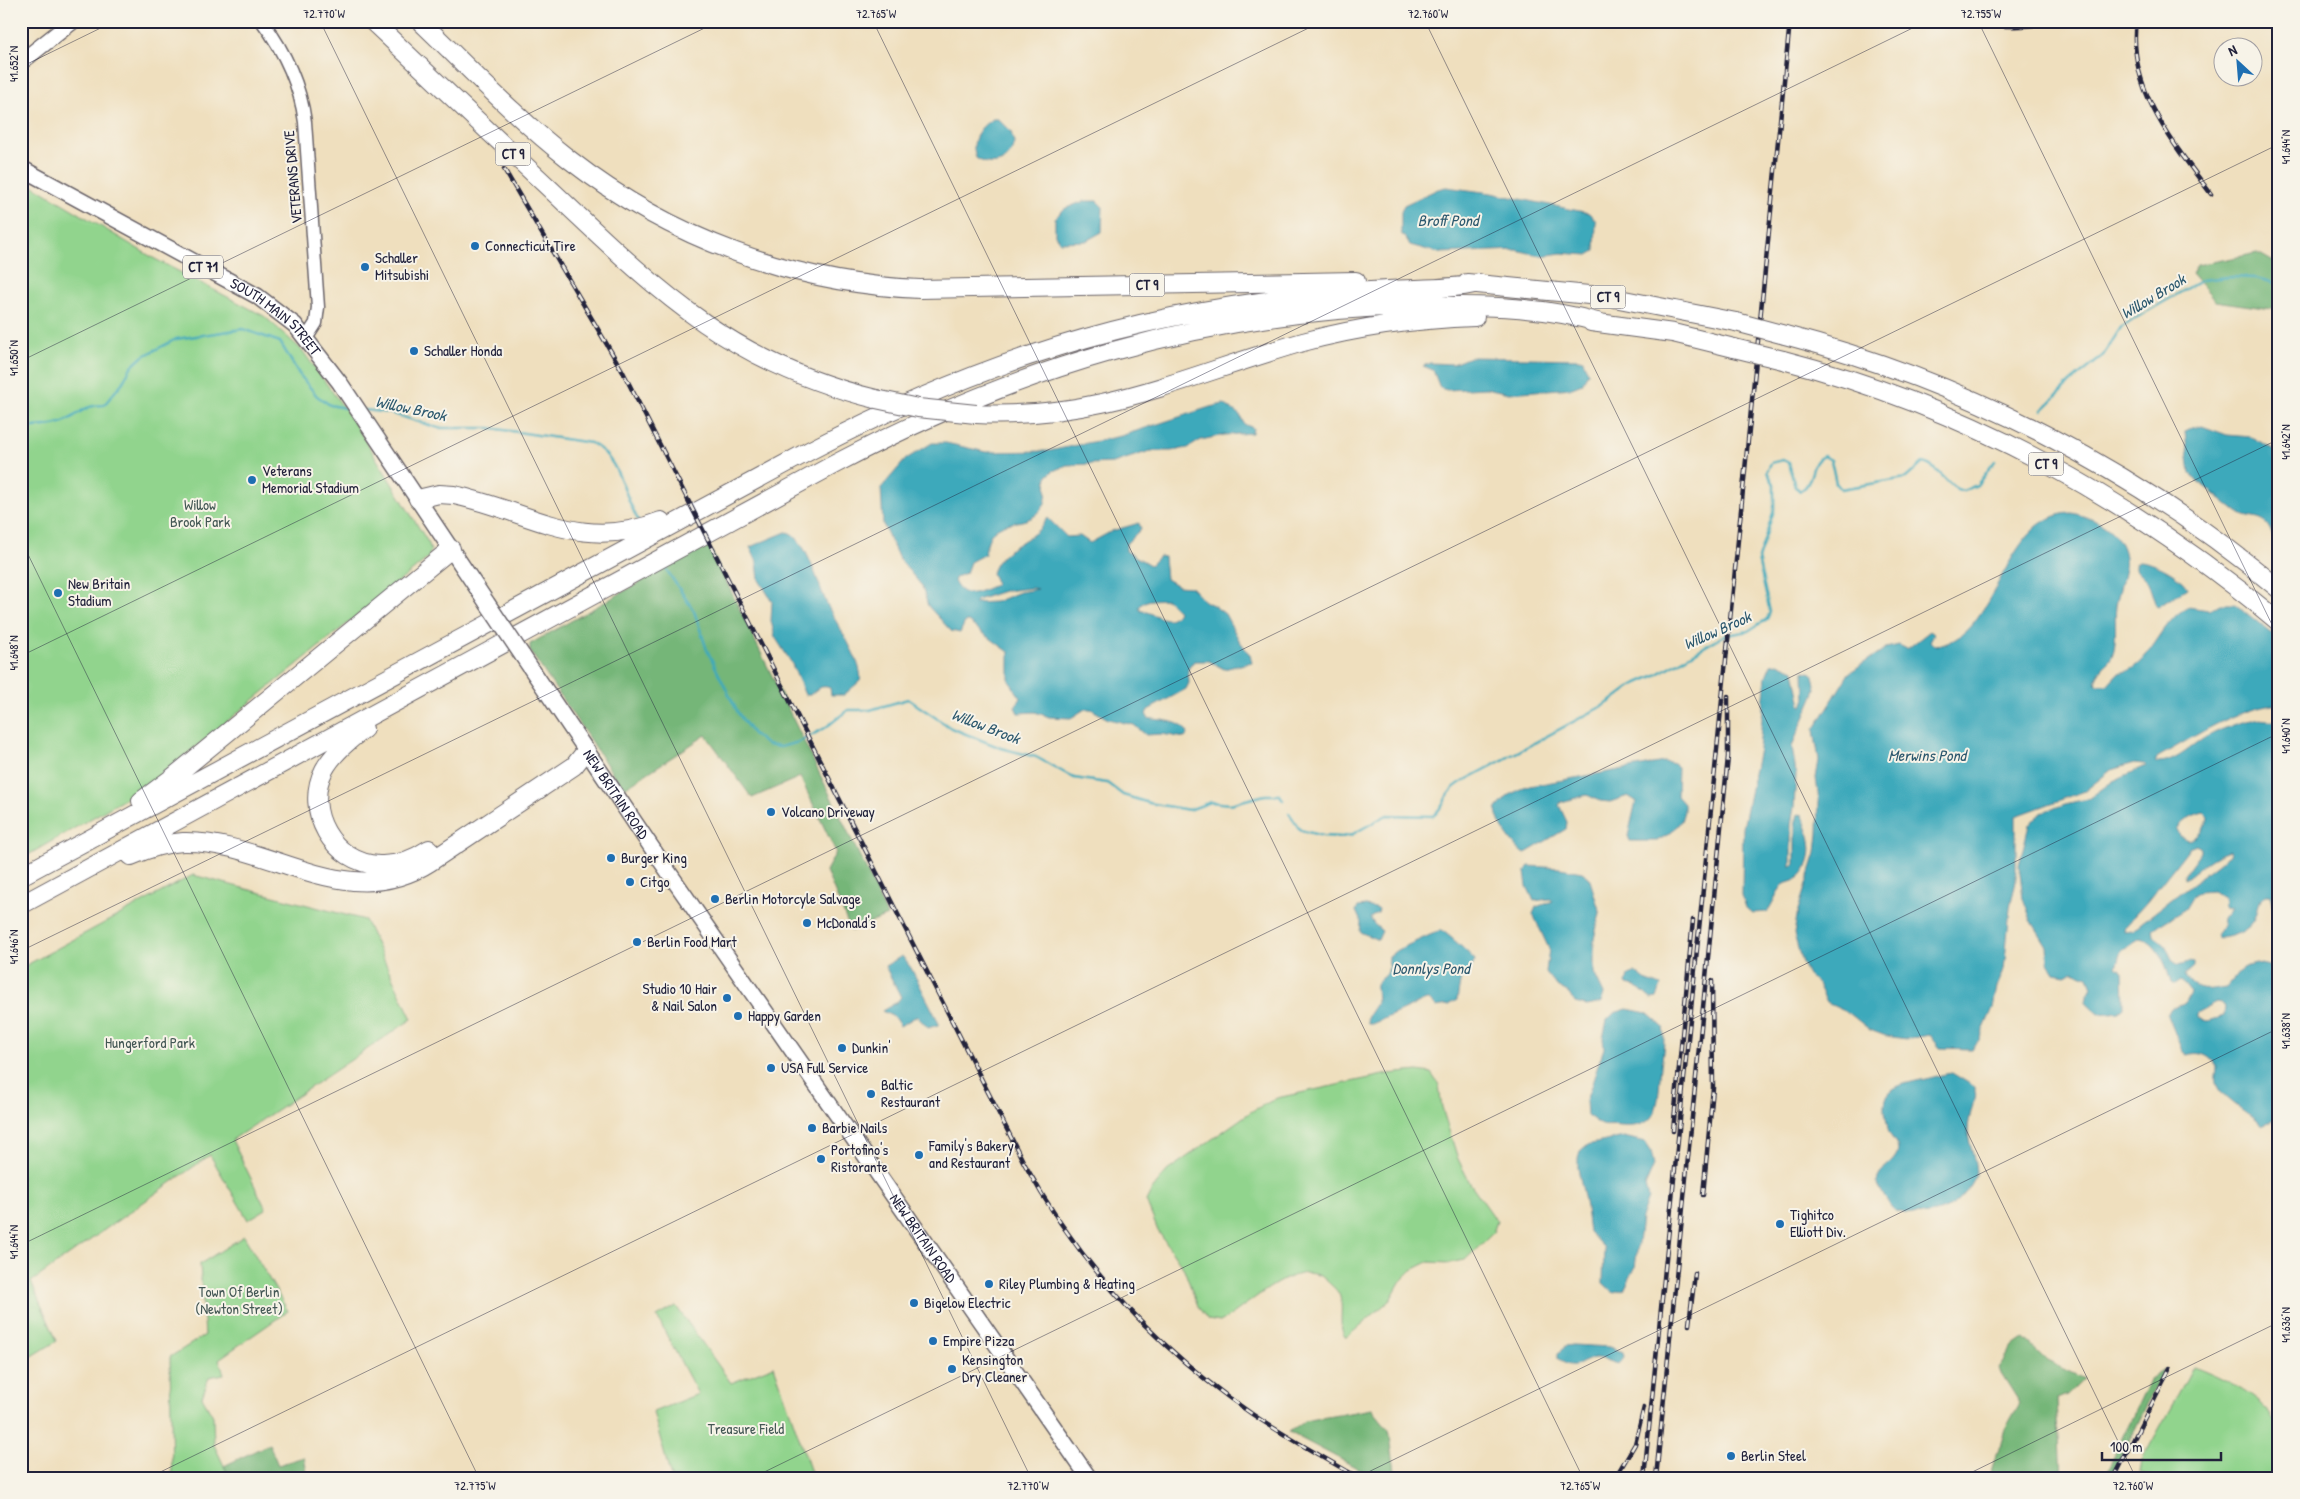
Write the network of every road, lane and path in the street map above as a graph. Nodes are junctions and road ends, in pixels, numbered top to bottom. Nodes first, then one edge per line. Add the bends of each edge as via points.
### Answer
1 (73, 21) edge
2 (262, 21) edge
3 (372, 21) edge
4 (420, 21) edge
5 (21, 62) edge
6 (21, 168) edge
7 (1479, 284) junction
8 (1601, 323) junction
9 (307, 337) junction
10 (366, 422) joint
11 (418, 499) junction
12 (713, 502) junction
13 (450, 548) junction
14 (2279, 589) edge
15 (2279, 622) edge
16 (403, 699) junction
17 (586, 751) junction
18 (81, 844) junction
19 (99, 863) junction
20 (21, 876) edge
21 (21, 905) edge
22 (1089, 1478) edge

1 - 5 main road
2 - 9 street, VETERANS DRIVE via 286,58 298,86 305,117 318,307 316,323
3 - 8 highway, CT 9, bridge via 654,286 698,320 785,370 832,388 876,399 918,408 976,414 1040,414 1108,403 1296,344 1378,326 1478,316
4 - 7 highway, CT 9 via 558,151 647,212 731,250 816,276 875,286 939,290 1368,280
6 - 9 main road, SOUTH MAIN STREET / CT 71 via 257,296
7 - 12 highway via 1348,292 1260,302 1160,319 1076,340 1000,364 907,402
7 - 14 highway, CT 9, bridge via 1616,298 1736,322 1841,350 1916,376 2050,438 2169,508
8 - 15 highway, CT 9, bridge via 1673,333 1783,360 1848,379 1984,433 2057,469 2171,539
8 - 16 highway via 1553,312 1506,307 1351,309 1198,330 1074,361 976,396 857,452
9 - 10 main road, SOUTH MAIN STREET / CT 71
10 - 11 main road, NEW BRITAIN ROAD / CT 71
11 - 12 highway via 454,495 563,529 596,534 639,528
11 - 13 main road, NEW BRITAIN ROAD / CT 71
12 - 18 highway
13 - 17 main road, NEW BRITAIN ROAD / CT 71, bridge
13 - 18 highway via 167,782 105,823
16 - 17 highway via 339,750 326,765 319,785 318,810 326,832 345,853 364,863 393,865 417,856 568,757
16 - 19 highway
17 - 19 highway via 574,766 430,862 392,880 339,880 230,848 198,842 162,845
17 - 22 main road, NEW BRITAIN ROAD / CT 71
18 - 20 highway
19 - 21 highway

